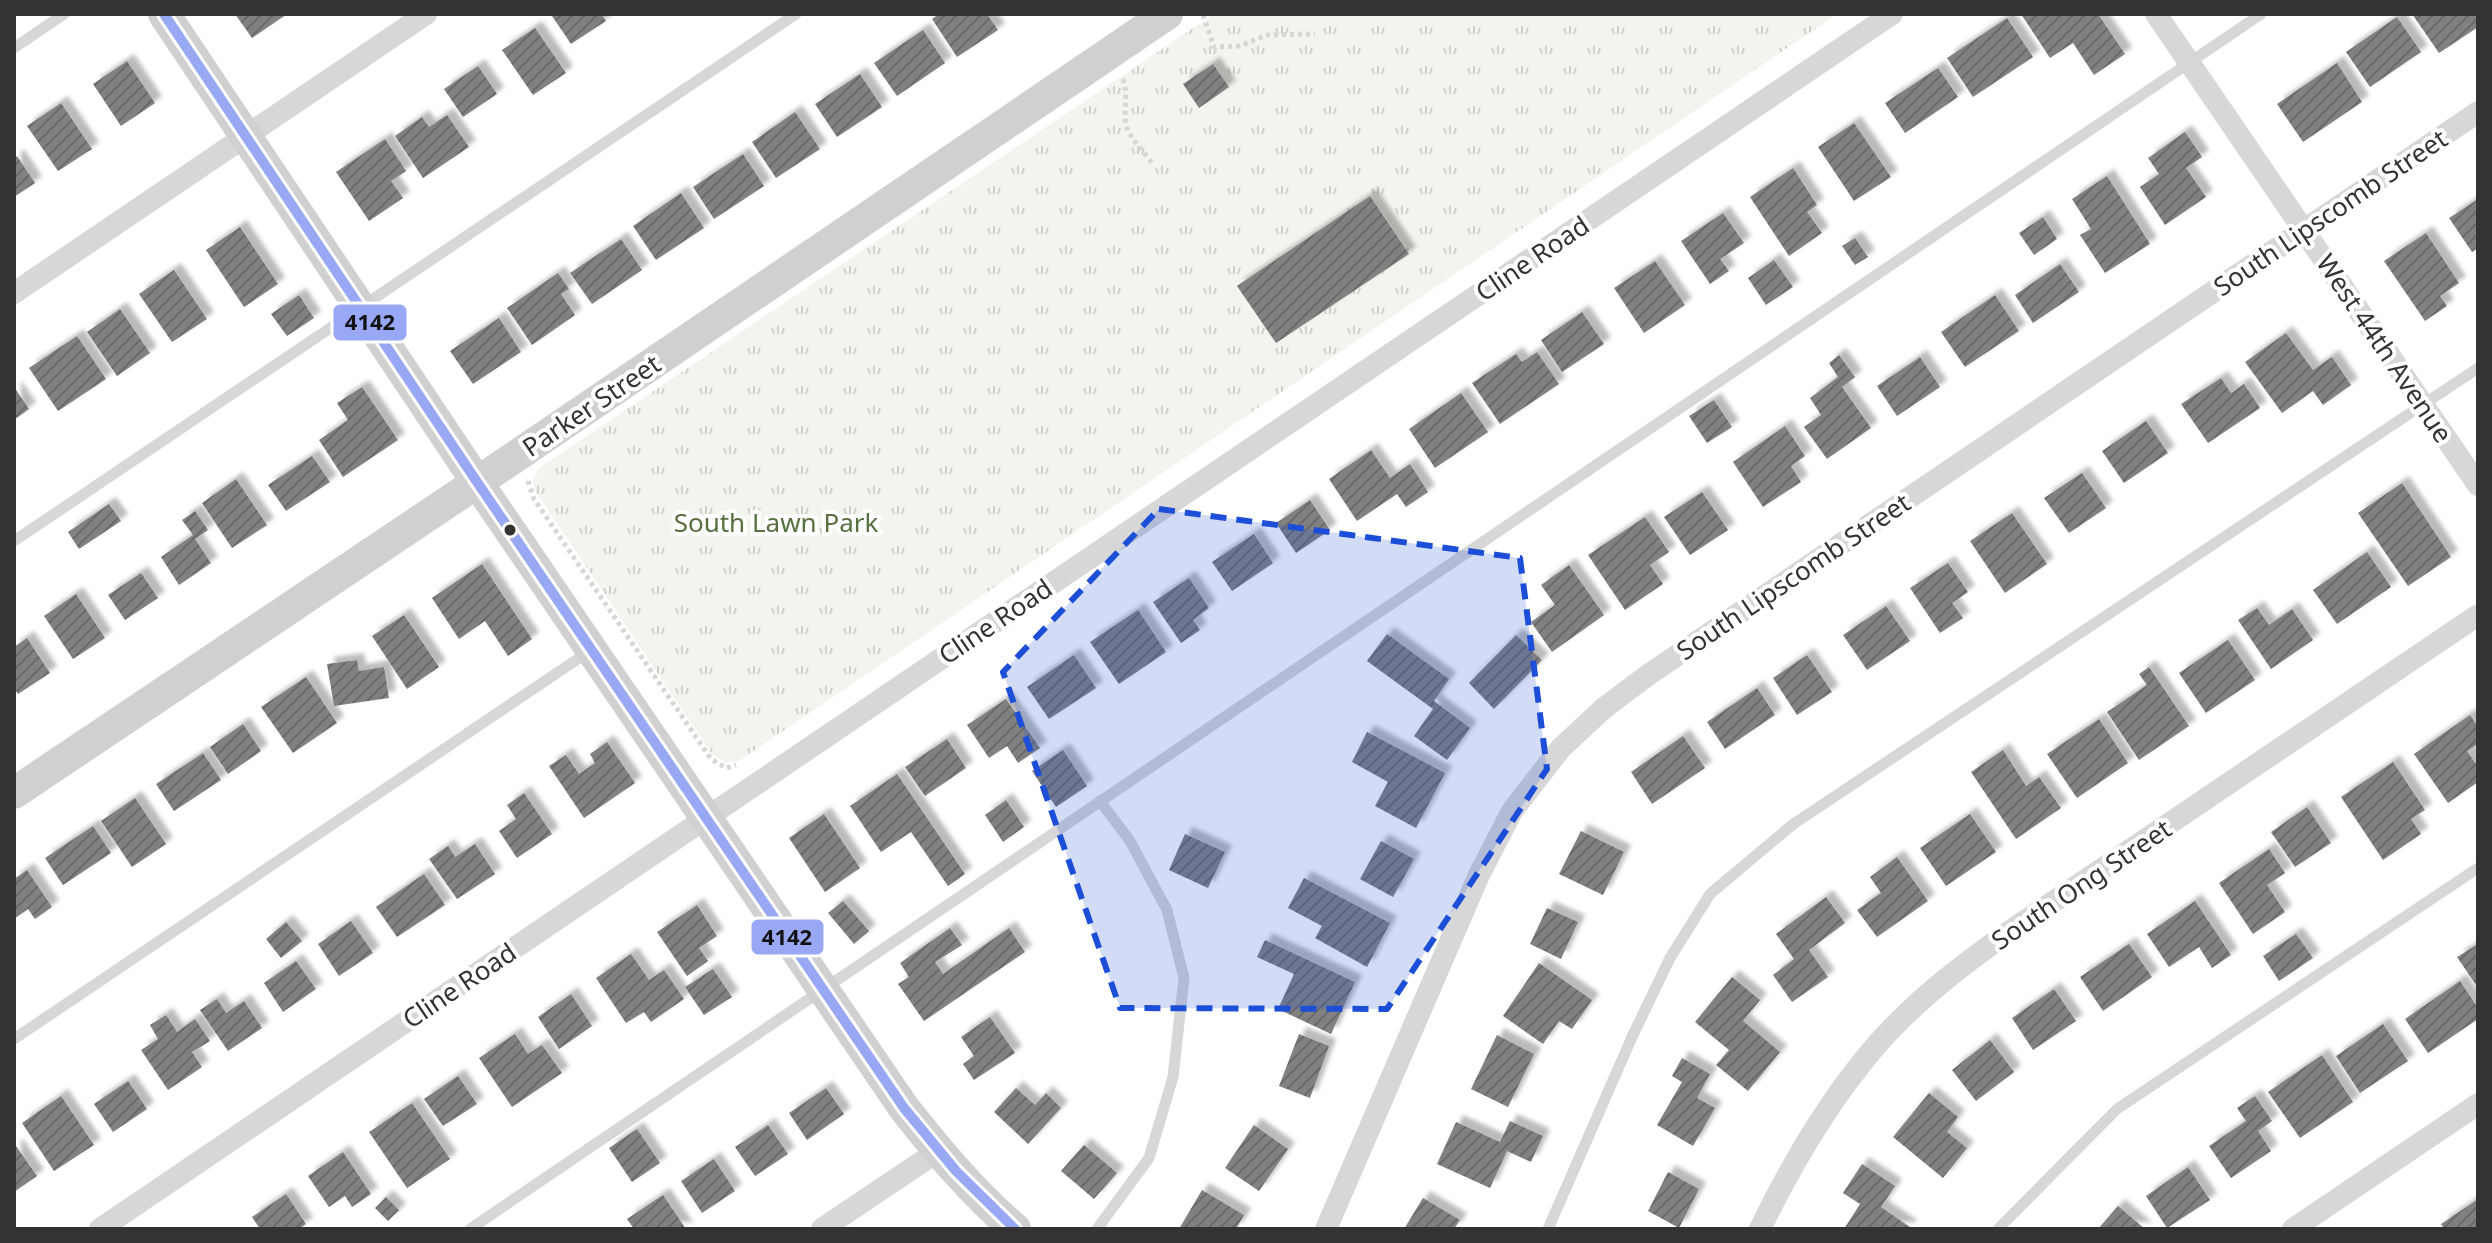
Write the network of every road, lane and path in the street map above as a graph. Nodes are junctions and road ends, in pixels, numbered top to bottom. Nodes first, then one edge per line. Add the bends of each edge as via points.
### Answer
1 (64, 14) edge
2 (164, 14) edge
3 (426, 14) edge
4 (796, 14) edge
5 (1167, 14) edge
6 (1892, 14) edge
7 (2156, 14) edge
8 (2261, 14) edge
9 (1203, 15) edge
10 (1315, 34) dead end
11 (14, 48) edge
12 (2188, 62) junction
13 (1120, 71) dead end
14 (2478, 112) edge
15 (246, 136) junction
16 (1153, 164) dead end
17 (2305, 229) junction
18 (14, 293) edge
19 (361, 308) junction
20 (2478, 368) edge
21 (2423, 405) junction
22 (527, 481) dead end
23 (477, 482) junction
24 (2478, 485) edge
25 (14, 541) edge
26 (2478, 615) edge
27 (591, 650) junction
28 (726, 768) dead end
29 (14, 793) edge
30 (1100, 801) junction
31 (706, 817) junction
32 (2478, 868) edge
33 (823, 990) junction
34 (14, 1039) edge
35 (2478, 1104) edge
36 (938, 1151) junction
37 (100, 1229) edge
38 (470, 1229) edge
39 (822, 1229) edge
40 (1015, 1229) edge
41 (1097, 1229) edge
42 (1326, 1229) edge
43 (1548, 1229) edge
44 (1760, 1229) edge
45 (1998, 1229) edge
46 (2293, 1229) edge

1 - 11 lane
2 - 15 main road
3 - 15 street
4 - 19 lane
5 - 23 main road, Parker Street
6 - 31 street, Cline Road
7 - 12 street, West 44th Avenue
8 - 12 lane
9 - 10 path via 1214,47 1240,46 1267,35
12 - 17 street, West 44th Avenue
12 - 30 lane
13 - 16 path via 1128,93 1125,122
14 - 17 street, South Lipscomb Street
15 - 18 street
15 - 19 main road
17 - 21 street, West 44th Avenue
17 - 42 street, South Lipscomb Street via 1648,675 1561,748 1512,811 1479,875
19 - 23 main road
19 - 25 lane
20 - 21 lane
21 - 24 street, West 44th Avenue
21 - 43 lane via 1792,825 1710,894 1664,971
22 - 28 path via 534,499 711,759
23 - 27 main road
23 - 29 main road, Parker Street
26 - 44 street, South Ong Street via 1971,958 1924,998 1875,1047 1834,1100 1788,1171
27 - 31 main road
27 - 34 lane
30 - 33 lane
30 - 41 lane via 1130,841 1167,910 1184,978 1173,1077 1149,1158
31 - 33 main road
31 - 37 street, Cline Road
32 - 45 lane via 2117,1109
33 - 36 main road
33 - 38 lane
35 - 46 street
36 - 39 street
36 - 40 main road

